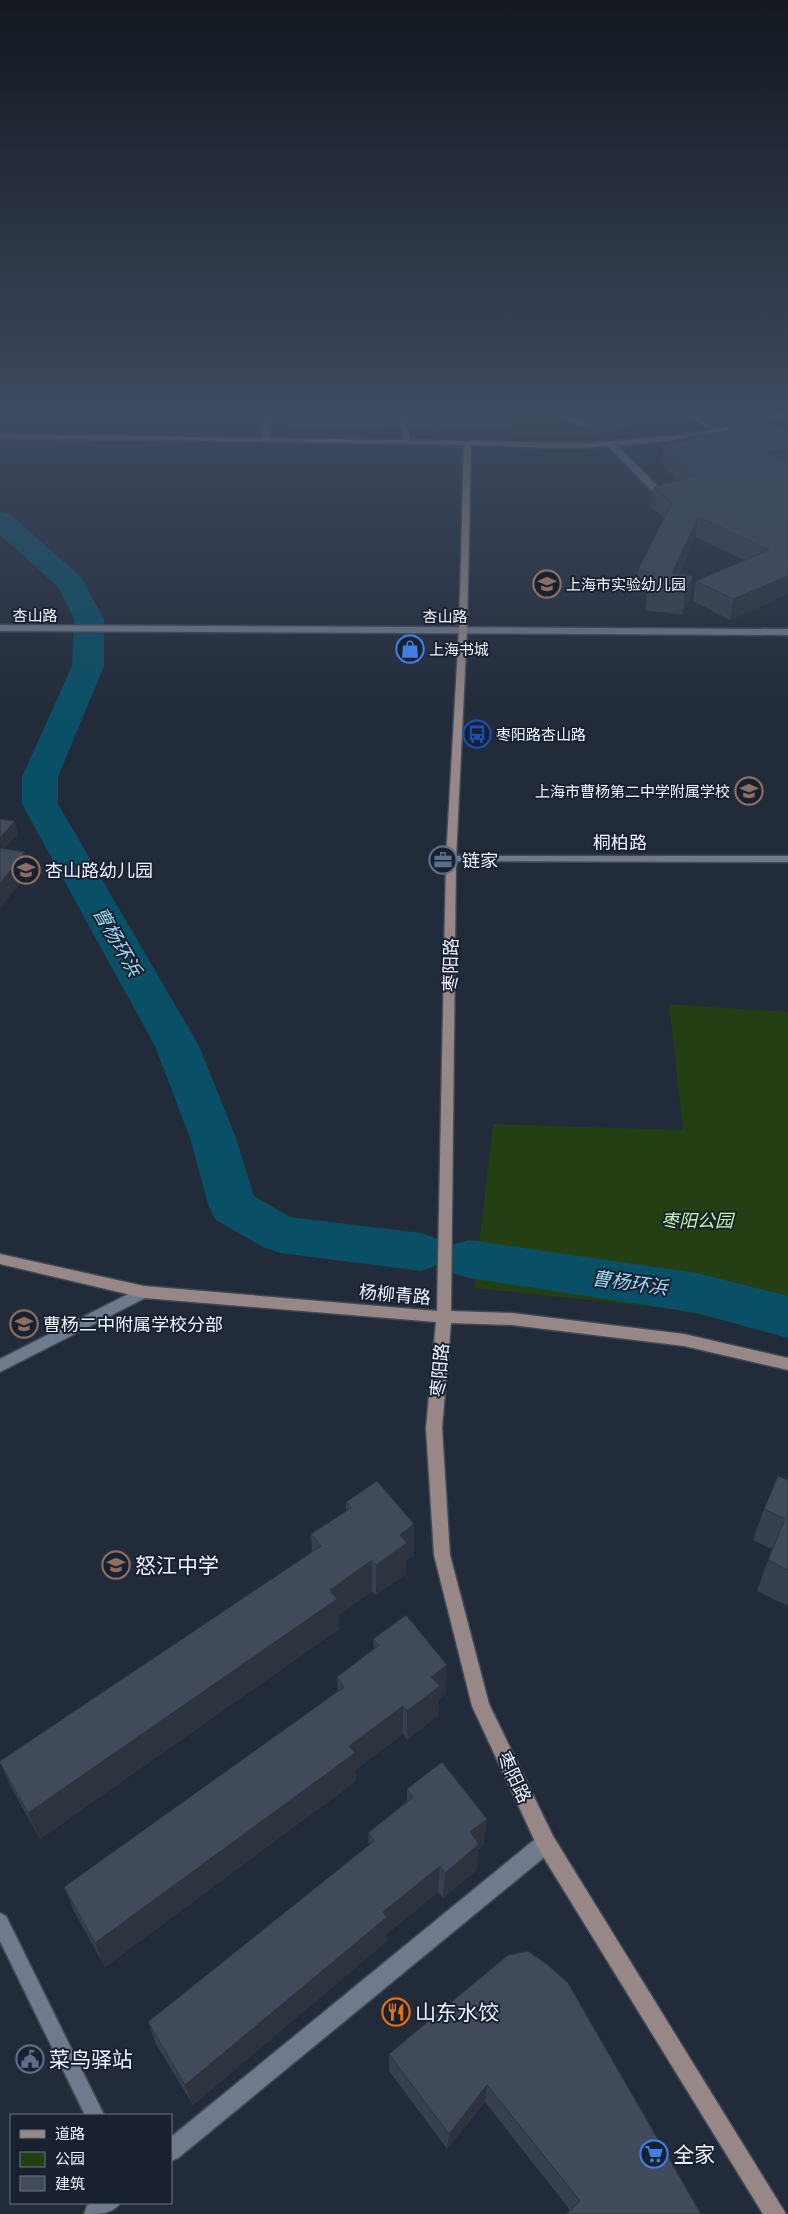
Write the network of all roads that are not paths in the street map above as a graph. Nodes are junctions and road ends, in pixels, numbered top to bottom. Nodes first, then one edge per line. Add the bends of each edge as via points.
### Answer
1 (466, 513) edge
2 (0, 628) edge
3 (463, 630) junction
4 (788, 632) edge
5 (788, 859) edge
6 (451, 860) junction
7 (0, 1259) edge
8 (144, 1292) junction
9 (444, 1317) junction
10 (788, 1364) edge
11 (0, 1366) edge
12 (546, 1843) junction
13 (0, 1922) edge
14 (95, 2114) edge
15 (172, 2150) edge
16 (108, 2204) edge
17 (95, 2214) edge
18 (775, 2214) edge

1 - 3 street, 枣阳路
2 - 3 street, 杏山路
3 - 4 street, 杏山路
3 - 6 street, 枣阳路
5 - 6 street, 桐柏路
6 - 9 street, 枣阳路
7 - 8 street, 杨柳青路
8 - 9 street, 杨柳青路
8 - 11 street
9 - 10 street, 杨柳青路 via 512,1319 684,1340
9 - 12 street, 枣阳路 via 434,1428 442,1555 481,1706
12 - 15 street
12 - 18 street, 枣阳路
13 - 14 lane
16 - 17 street

